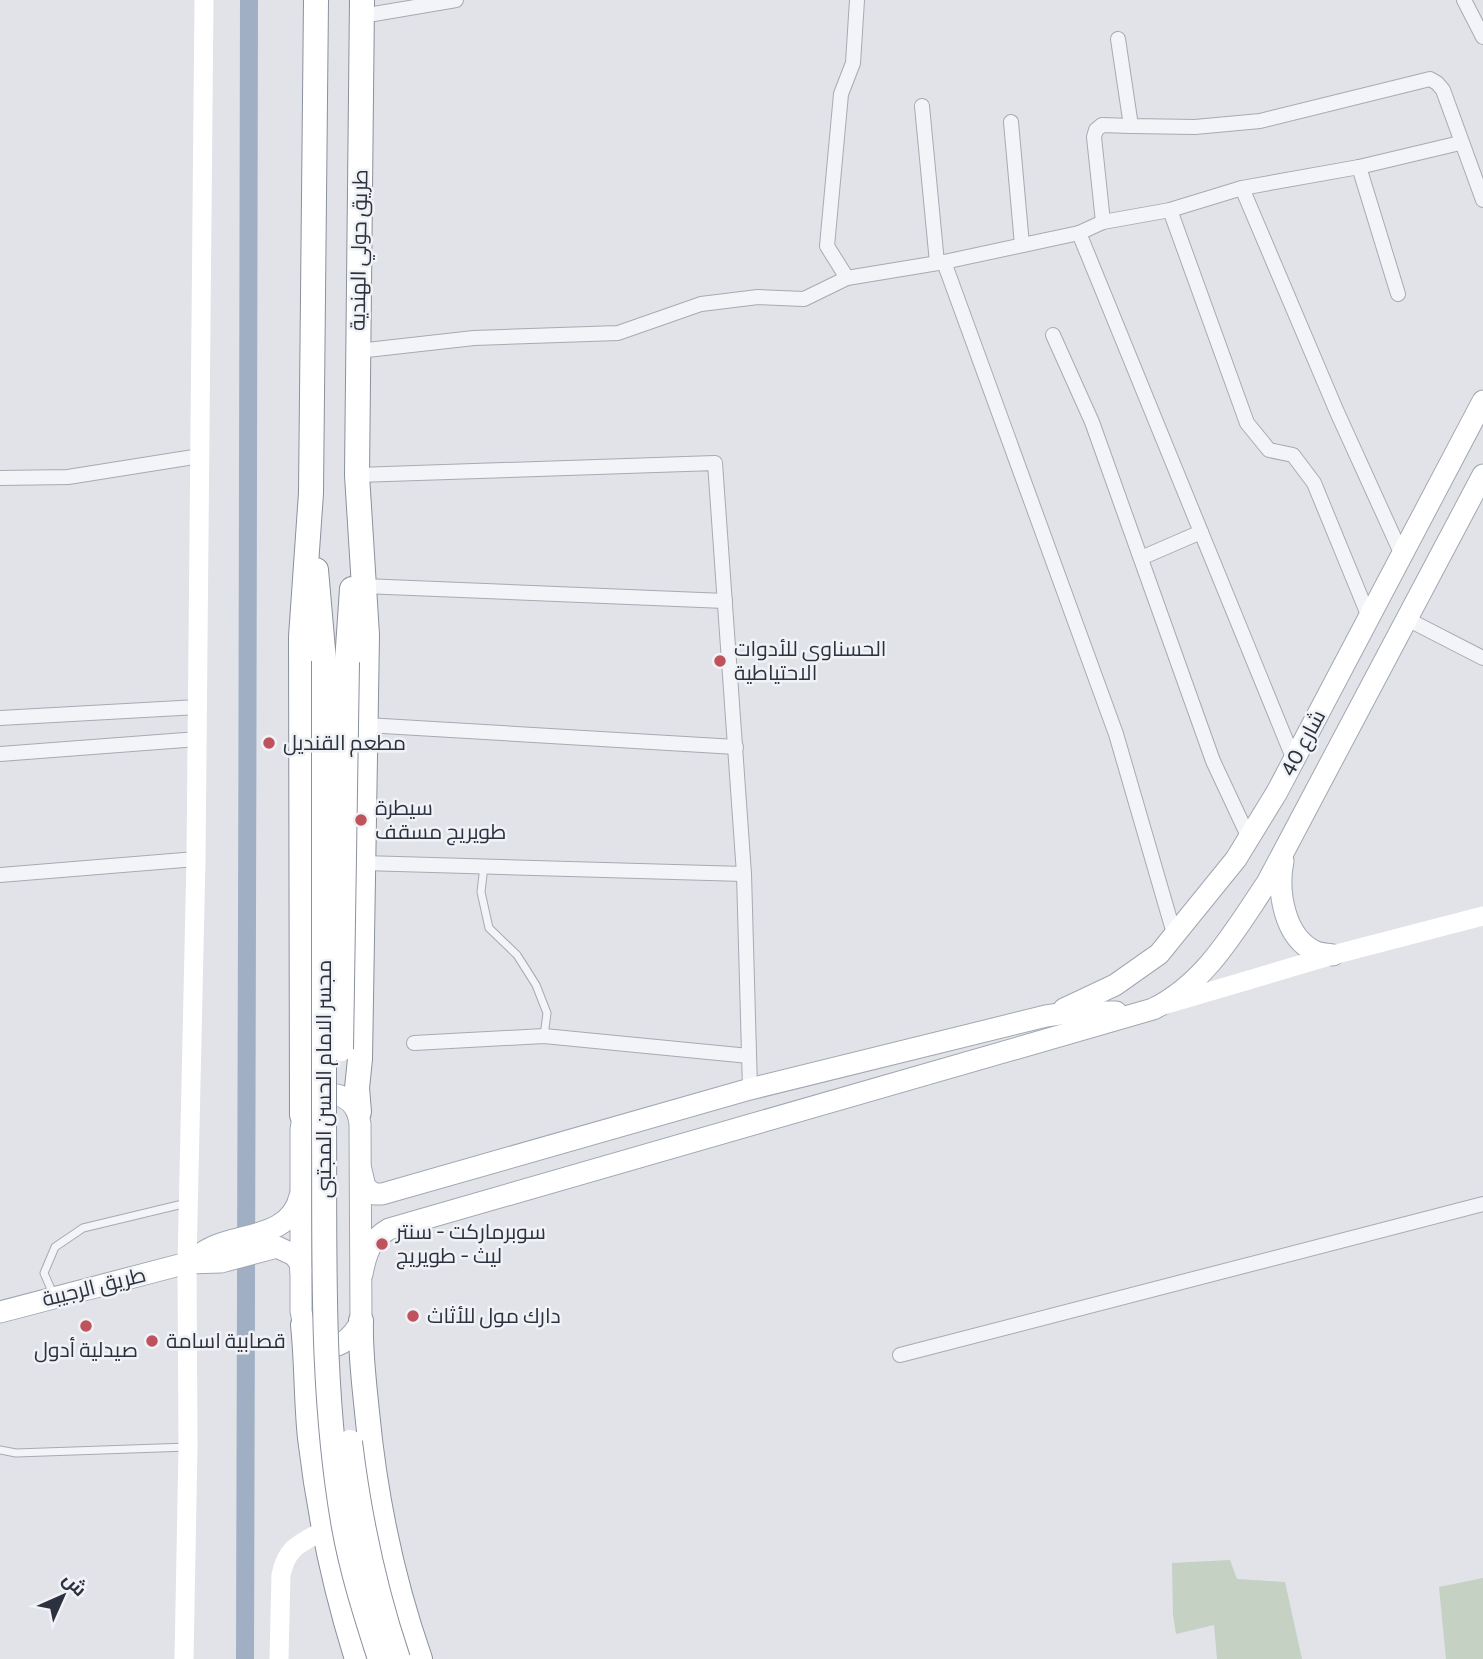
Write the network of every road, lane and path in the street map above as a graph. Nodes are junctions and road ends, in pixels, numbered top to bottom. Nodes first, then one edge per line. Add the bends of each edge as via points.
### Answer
1 (204, 0) edge
2 (316, 0) edge
3 (456, 0) edge
4 (858, 0) edge
5 (1464, 0) edge
6 (362, 8) edge
7 (1483, 37) edge
8 (1118, 39) dead end
9 (922, 106) dead end
10 (1011, 122) dead end
11 (1131, 126) junction
12 (1460, 143) junction
13 (1359, 167) junction
14 (1242, 188) junction
15 (1483, 200) edge
16 (1170, 210) junction
17 (1103, 222) junction
18 (1079, 233) junction
19 (1022, 245) junction
20 (940, 262) junction
21 (847, 278) junction
22 (1398, 294) dead end
23 (1053, 335) dead end
24 (358, 351) junction
25 (1483, 401) edge
26 (200, 456) junction
27 (357, 475) junction
28 (1483, 475) edge
29 (0, 478) edge
30 (311, 493) junction
31 (358, 501) junction
32 (1201, 532) junction
33 (1402, 555) junction
34 (1141, 558) junction
35 (363, 586) junction
36 (725, 601) junction
37 (1369, 617) junction
38 (1407, 619) junction
39 (1483, 658) edge
40 (335, 662) junction
41 (198, 707) junction
42 (0, 718) edge
43 (366, 725) junction
44 (198, 739) junction
45 (736, 747) junction
46 (0, 754) edge
47 (1294, 760) junction
48 (1249, 838) junction
49 (1285, 850) junction
50 (196, 859) junction
51 (363, 863) junction
52 (484, 866) junction
53 (744, 874) junction
54 (0, 875) edge
55 (1483, 916) edge
56 (1175, 937) junction
57 (1333, 955) junction
58 (1153, 1009) junction
59 (1046, 1016) junction
60 (544, 1036) junction
61 (414, 1043) dead end
62 (749, 1056) junction
63 (360, 1059) junction
64 (302, 1062) junction
65 (750, 1089) junction
66 (359, 1112) junction
67 (302, 1115) junction
68 (361, 1170) junction
69 (301, 1193) junction
70 (189, 1202) junction
71 (1483, 1204) edge
72 (274, 1239) junction
73 (187, 1263) junction
74 (301, 1272) junction
75 (362, 1274) junction
76 (54, 1296) junction
77 (0, 1311) edge
78 (361, 1321) junction
79 (303, 1325) junction
80 (900, 1355) dead end
81 (305, 1374) junction
82 (363, 1374) junction
83 (188, 1447) junction
84 (0, 1450) edge
85 (323, 1531) junction
86 (184, 1659) edge
87 (279, 1659) edge
88 (357, 1659) edge
89 (380, 1659) edge
90 (398, 1659) edge
91 (420, 1659) edge

1 - 26 main road
2 - 30 highway
3 - 6 street
4 - 21 street via 853,64 841,94 827,246
5 - 7 street
6 - 24 highway, طريق حولي الهندية
8 - 11 street
9 - 20 street
10 - 19 street
11 - 12 street via 1260,121 1430,79 1443,90
11 - 17 street via 1102,125 1094,137
12 - 13 street
12 - 15 street
13 - 14 street
13 - 22 street
14 - 16 street
14 - 33 street
16 - 17 street
16 - 37 street via 1247,422 1269,450 1293,455 1314,483
17 - 18 street
18 - 19 street
18 - 32 street
19 - 20 street
20 - 21 street
20 - 56 street via 1116,734
21 - 24 street via 804,299 758,297 701,304 618,333 474,338
23 - 34 street via 1092,422
24 - 27 highway, طريق حولي الهندية
25 - 33 main road, شارع 40
26 - 29 street via 68,477
26 - 41 main road
27 - 31 highway, طريق حولي الهندية
27 - 36 street via 715,463
28 - 38 main road, شارع 40
30 - 40 highway, مجسر الامام الحسن المجتبى
30 - 64 highway via 301,637
31 - 35 highway
31 - 40 highway, مجسر الامام الحسن المجتبى
32 - 34 street
32 - 47 street
33 - 37 main road, شارع 40
34 - 48 street via 1213,761
35 - 36 street
35 - 43 highway
36 - 45 street
37 - 47 main road, شارع 40
38 - 39 street
38 - 49 main road, شارع 40
40 - 89 highway, مجسر الامام الحسن المجتبى, bridge via 323,1279 327,1382 344,1528
40 - 90 highway, مجسر الامام الحسن المجتبى, bridge via 343,1379 353,1472 369,1557
41 - 42 street
41 - 44 main road
43 - 45 street
43 - 51 highway
44 - 46 street
44 - 50 main road
45 - 53 street
47 - 48 main road, شارع 40
48 - 56 main road, شارع 40
49 - 57 main road via 1280,887 1291,926 1302,942
49 - 58 main road, شارع 40 via 1203,972 1173,999
50 - 54 street
50 - 70 main road
51 - 52 street
51 - 63 highway
52 - 53 street
52 - 60 lane via 481,892 489,928 517,955 536,985 547,1013
53 - 62 street
55 - 57 main road
56 - 59 main road, شارع 40 via 1115,985
57 - 58 main road
58 - 59 main road
58 - 75 main road via 389,1229 372,1242
59 - 65 main road
60 - 61 street
60 - 62 street
62 - 65 street
63 - 64 highway via 348,1076 329,1083 316,1078
63 - 66 highway
64 - 67 highway
65 - 68 main road via 382,1194 365,1187
66 - 67 main road via 349,1100 331,1094 313,1100
66 - 68 main road
67 - 69 main road
68 - 75 main road
69 - 72 main road
69 - 74 main road
70 - 73 main road
70 - 76 lane via 83,1228 55,1247 44,1273
71 - 80 street
72 - 73 main road, طريق الرجيبة
72 - 74 main road via 294,1255
73 - 76 main road, طريق الرجيبة
73 - 83 main road
74 - 79 main road
75 - 78 main road
76 - 77 main road, طريق الرجيبة
78 - 79 main road via 349,1340 337,1345 317,1342
78 - 82 highway
79 - 81 highway
81 - 82 highway via 316,1358 334,1352 352,1359
81 - 85 highway
82 - 91 highway via 389,1553
83 - 84 lane
83 - 86 main road
85 - 87 main road via 291,1549 284,1563
85 - 88 highway

